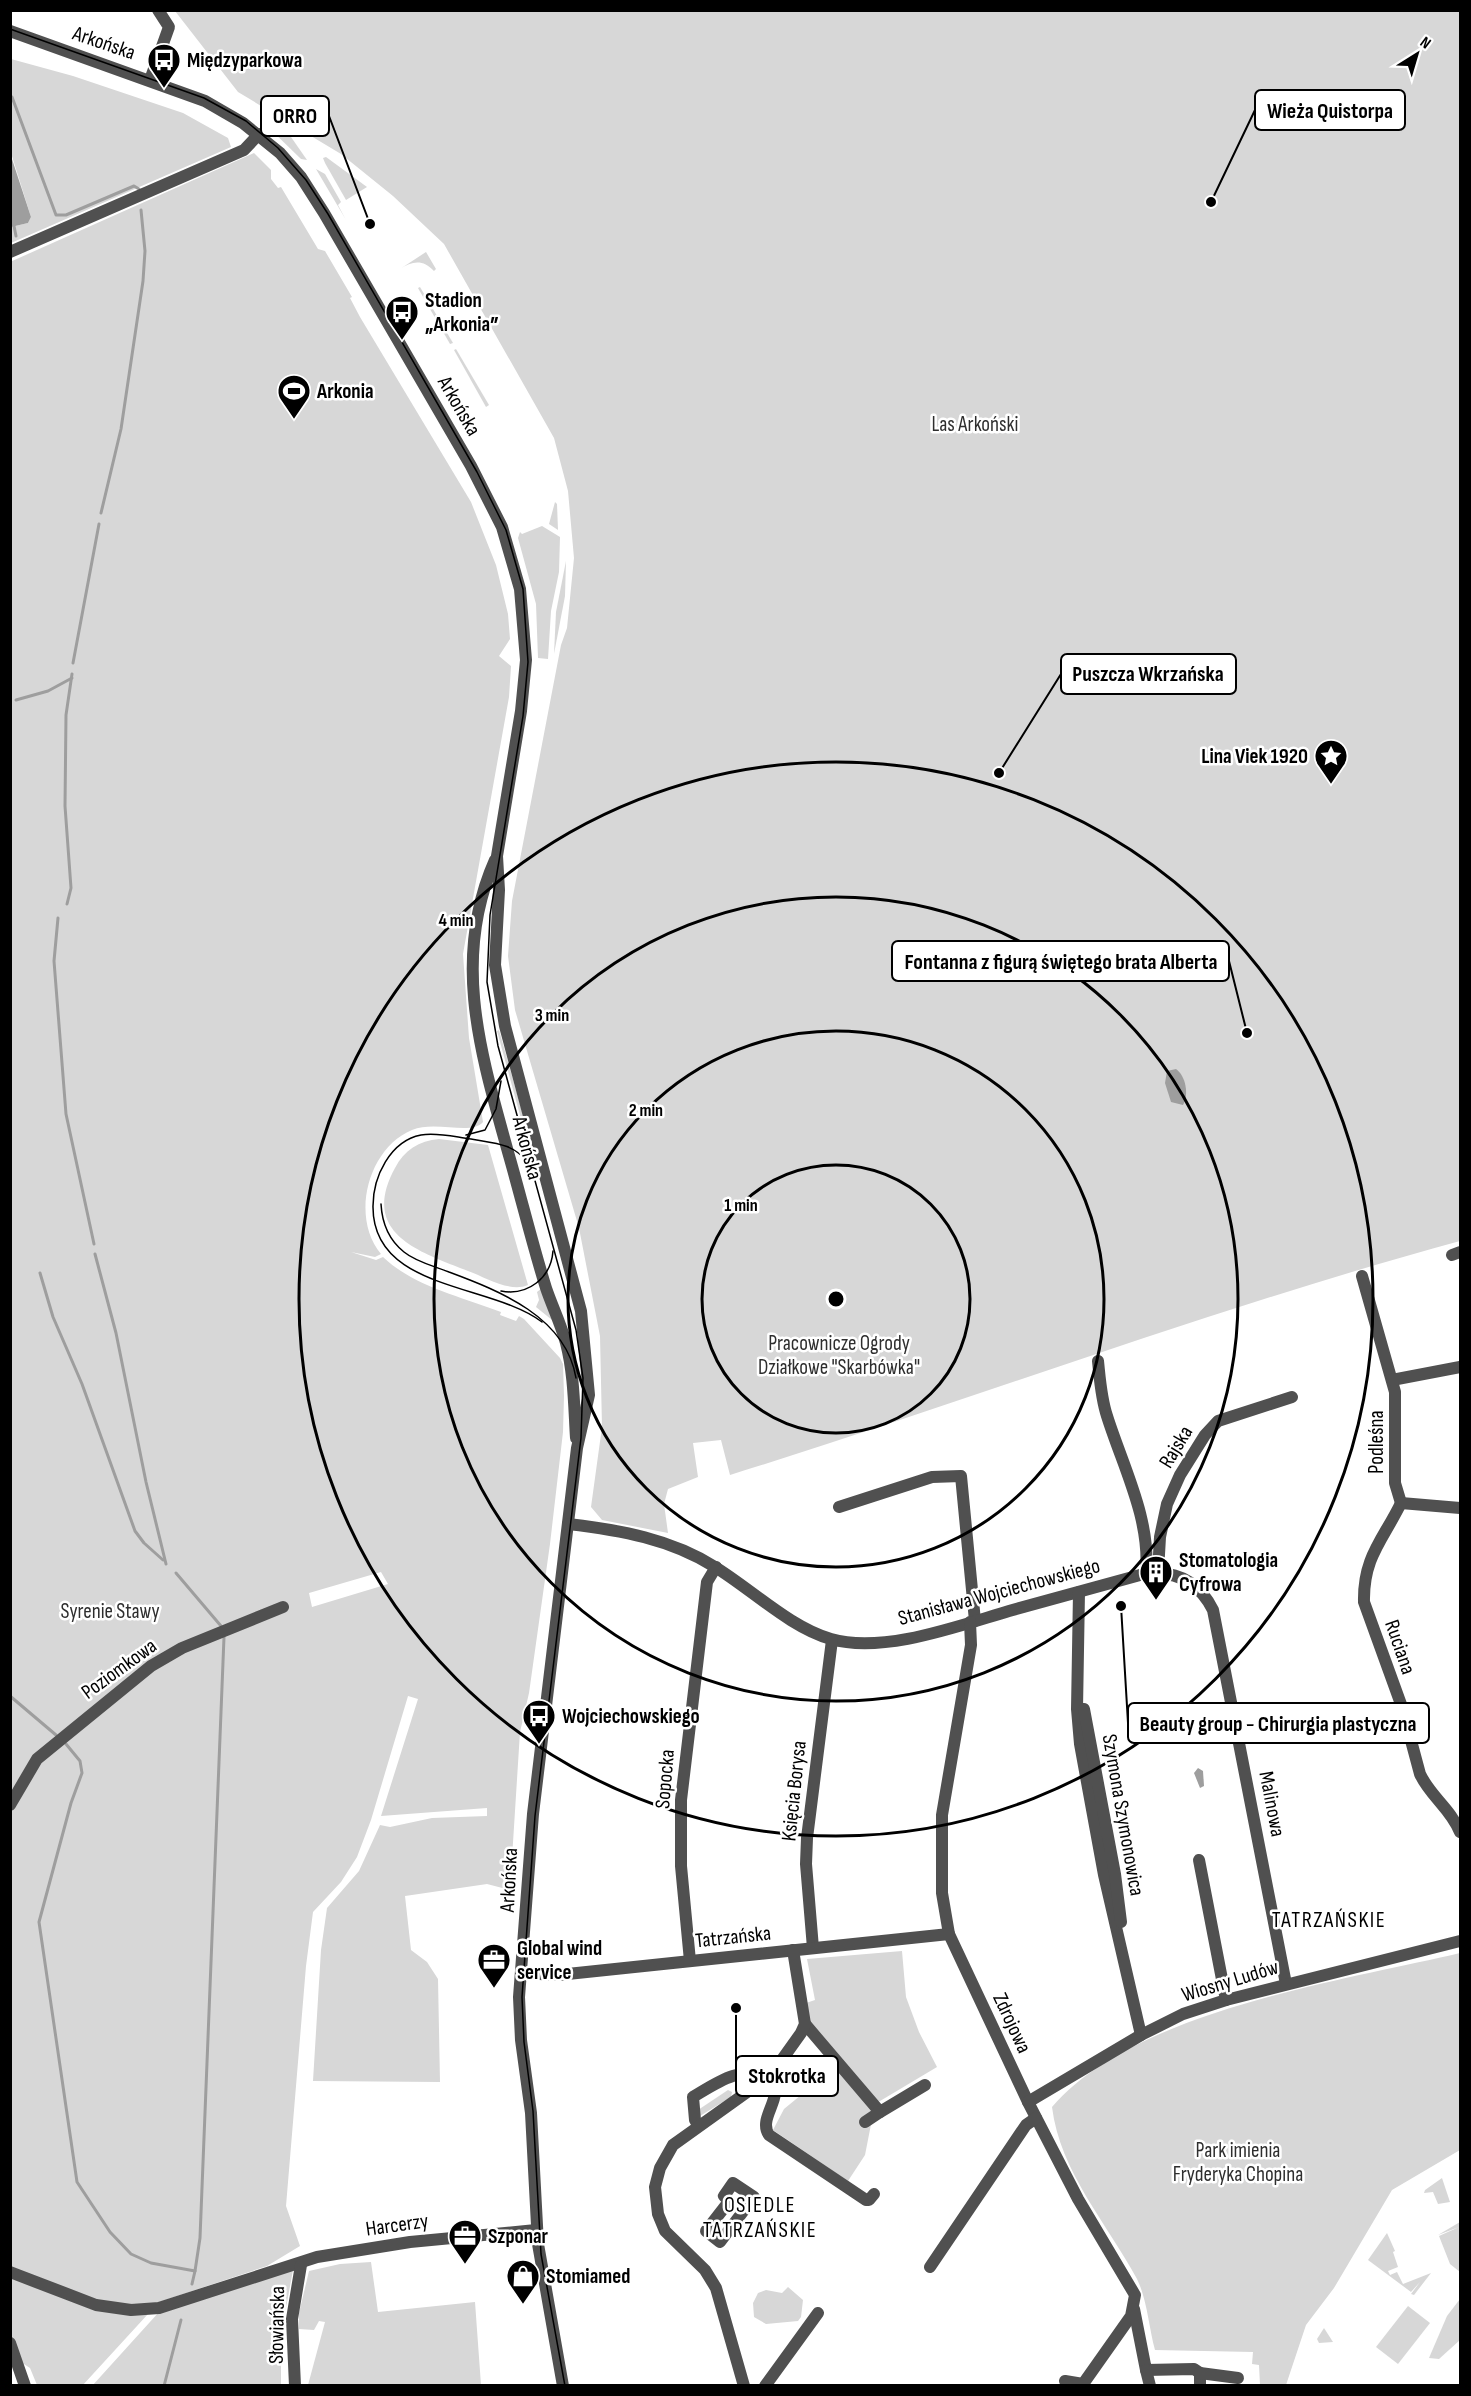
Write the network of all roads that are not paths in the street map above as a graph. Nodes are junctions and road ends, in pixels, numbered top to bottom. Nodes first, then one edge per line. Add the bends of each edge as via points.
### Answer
1 (158, 10) edge
2 (10, 31) edge
3 (150, 80) junction
4 (259, 134) junction
5 (10, 252) edge
6 (497, 856) junction
7 (1362, 1276) dead end
8 (1098, 1361) dead end
9 (1461, 1366) edge
10 (1392, 1380) junction
11 (1292, 1397) dead end
12 (577, 1448) junction
13 (1401, 1503) junction
14 (839, 1507) dead end
15 (1461, 1508) edge
16 (568, 1524) junction
17 (716, 1568) junction
18 (1152, 1573) junction
19 (1179, 1576) joint
20 (1079, 1592) junction
21 (283, 1606) dead end
22 (972, 1622) junction
23 (832, 1640) junction
24 (10, 1804) edge
25 (1461, 1832) edge
26 (1199, 1860) dead end
27 (950, 1934) junction
28 (1461, 1941) edge
29 (813, 1948) junction
30 (793, 1950) junction
31 (690, 1961) junction
32 (521, 1973) junction
33 (1286, 1984) junction
34 (1226, 2000) junction
35 (805, 2024) junction
36 (1141, 2035) junction
37 (771, 2075) junction
38 (925, 2085) dead end
39 (1028, 2102) junction
40 (880, 2112) junction
41 (1036, 2118) junction
42 (865, 2122) dead end
43 (698, 2125) junction
44 (874, 2194) dead end
45 (536, 2230) junction
46 (706, 2231) joint
47 (301, 2265) junction
48 (930, 2267) dead end
49 (10, 2272) edge
50 (1134, 2309) junction
51 (818, 2313) dead end
52 (10, 2343) edge
53 (1146, 2370) junction
54 (1238, 2378) dead end
55 (1200, 2379) edge
56 (1065, 2381) dead end
57 (25, 2385) edge
58 (295, 2385) edge
59 (563, 2385) edge
60 (744, 2385) edge
61 (765, 2385) edge
62 (1150, 2385) edge

1 - 3 street, Arkońska via 169,27
2 - 3 street, Arkońska
3 - 4 street, Arkońska via 214,105
4 - 5 street via 242,150
4 - 6 street, Arkońska via 289,163 317,202 471,466 507,543 522,603 526,660
6 - 12 street, Arkońska via 495,951 501,1009 583,1320 589,1395
6 - 12 street, Arkońska via 484,886 475,936 472,984 476,1024 540,1267 565,1342 572,1375
7 - 10 street, Podleśna
8 - 18 street, Rajska via 1106,1416 1128,1470
9 - 10 street, Podleśna
10 - 13 street, Podleśna via 1396,1402 1395,1483
11 - 18 street, Rajska via 1218,1421 1205,1435 1167,1504
12 - 16 street, Arkońska
13 - 15 street
13 - 25 street, Ruciana via 1371,1554 1364,1602 1402,1707 1420,1774
14 - 22 street, Zdrojowa via 932,1477 961,1476
16 - 17 street, Stanisława Wojciechowskiego via 656,1540
16 - 32 street, Arkońska via 533,1814
17 - 23 street, Stanisława Wojciechowskiego via 809,1631
17 - 31 street, Sopocka via 707,1582 681,1800 681,1866
18 - 19 street, Stanisława Wojciechowskiego
18 - 20 street, Stanisława Wojciechowskiego
19 - 33 street, Malinowa via 1198,1588 1213,1610
20 - 22 street, Stanisława Wojciechowskiego
20 - 36 street, Szymona Szymonowica via 1079,1690 1115,1874 1122,1926 1120,1948
21 - 24 street, Poziomkowa via 182,1648 151,1666 37,1759
22 - 23 street, Stanisława Wojciechowskiego via 880,1641
22 - 27 street, Zdrojowa via 942,1815 942,1893
23 - 29 street, Księcia Borysa via 807,1838
26 - 34 street
27 - 29 street, Tatrzańska
27 - 39 street, Zdrojowa
28 - 33 street, Wiosny Ludów
29 - 30 street, Tatrzańska
30 - 31 street, Tatrzańska
30 - 35 street
31 - 32 street, Tatrzańska via 558,1975
32 - 45 street, Arkońska via 520,2025 531,2113
33 - 34 street, Wiosny Ludów
34 - 36 street, Wiosny Ludów via 1184,2014
35 - 37 street
35 - 40 street
36 - 39 street, Wiosny Ludów
37 - 43 street
37 - 43 street via 732,2075 693,2097
37 - 44 street via 777,2091 766,2124 769,2134 866,2200
38 - 40 street
39 - 41 street, Zdrojowa
40 - 42 street
41 - 48 street via 1026,2125
41 - 50 street, Zdrojowa via 1089,2219 1133,2289
43 - 60 street via 673,2145 664,2158 657,2178 656,2205 665,2231 705,2270 716,2288
45 - 47 street, Harcerzy via 365,2248 317,2257
45 - 59 street, Arkońska
46 - 46 street via 727,2205 724,2196 733,2182 754,2197 720,2242
47 - 49 street, Harcerzy via 159,2308 131,2310 96,2305
47 - 58 street, Słowiańska via 292,2319
50 - 53 street, Zdrojowa
50 - 56 street via 1083,2384
51 - 61 street
52 - 57 street
53 - 55 street via 1194,2369
53 - 62 street, Zdrojowa
54 - 55 street

